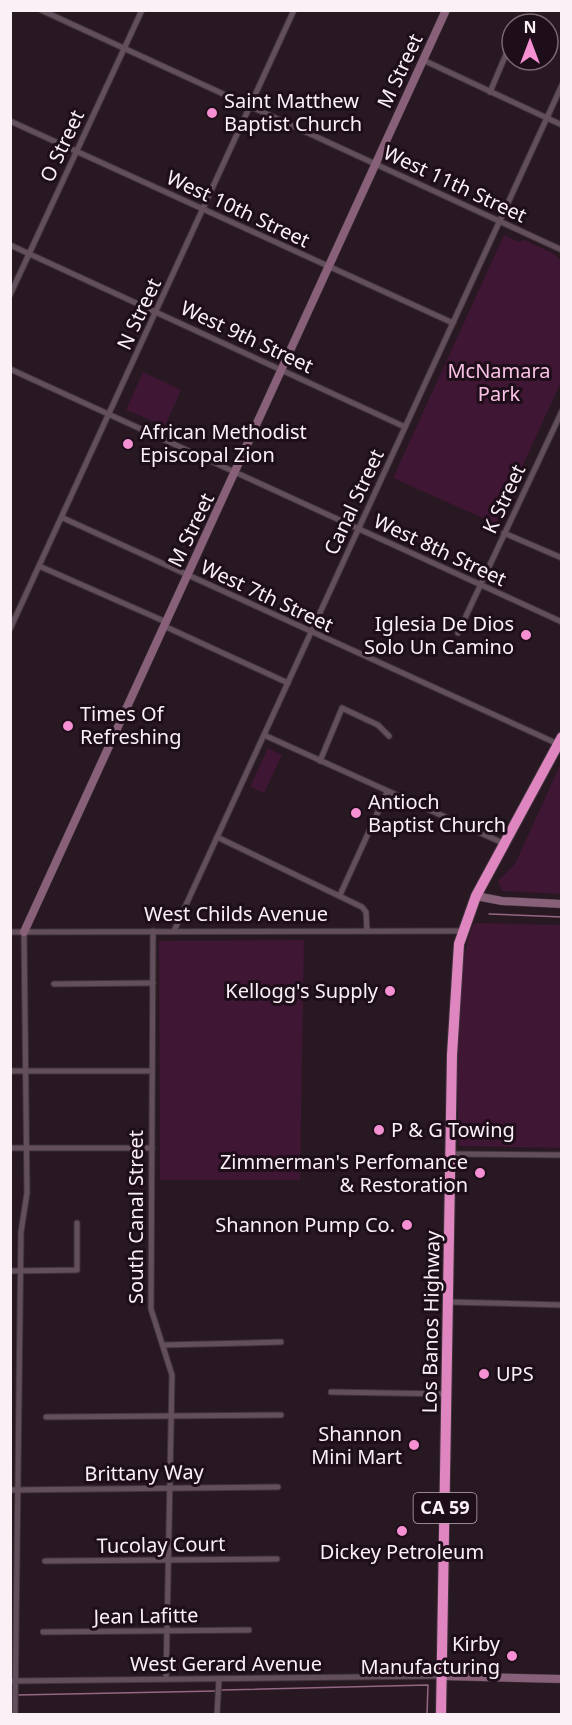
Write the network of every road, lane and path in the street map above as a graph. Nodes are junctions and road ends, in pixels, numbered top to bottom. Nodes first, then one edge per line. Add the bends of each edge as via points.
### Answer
1 (42, 10) edge
2 (142, 10) edge
3 (294, 10) edge
4 (446, 10) edge
5 (124, 49) junction
6 (423, 60) junction
7 (500, 68) edge
8 (561, 85) edge
9 (490, 92) junction
10 (251, 107) junction
11 (547, 118) junction
12 (10, 121) edge
13 (561, 125) edge
14 (77, 151) junction
15 (375, 164) junction
16 (204, 210) junction
17 (500, 222) junction
18 (10, 245) edge
19 (561, 249) edge
20 (30, 254) junction
21 (330, 267) junction
22 (10, 295) edge
23 (157, 312) junction
24 (453, 323) junction
25 (10, 369) edge
26 (283, 370) junction
27 (561, 411) edge
28 (110, 415) junction
29 (405, 427) junction
30 (236, 473) junction
31 (63, 518) junction
32 (359, 529) junction
33 (504, 533) junction
34 (561, 558) edge
35 (39, 566) junction
36 (187, 575) junction
37 (480, 585) junction
38 (561, 622) edge
39 (165, 624) junction
40 (10, 629) edge
41 (311, 633) junction
42 (458, 633) dead end
43 (288, 683) junction
44 (264, 735) junction
45 (388, 736) dead end
46 (560, 741) edge
47 (320, 760) junction
48 (387, 792) junction
49 (217, 837) junction
50 (505, 844) junction
51 (340, 895) junction
52 (476, 896) junction
53 (561, 904) edge
54 (153, 931) junction
55 (174, 931) junction
56 (367, 931) junction
57 (462, 931) junction
58 (10, 932) edge
59 (24, 932) junction
60 (153, 983) junction
61 (54, 984) dead end
62 (10, 1071) edge
63 (25, 1071) junction
64 (152, 1071) junction
65 (10, 1148) edge
66 (27, 1148) junction
67 (152, 1148) junction
68 (451, 1154) junction
69 (561, 1155) edge
70 (77, 1223) dead end
71 (10, 1271) edge
72 (21, 1271) junction
73 (449, 1302) junction
74 (561, 1305) edge
75 (281, 1342) dead end
76 (20, 1344) junction
77 (10, 1345) edge
78 (163, 1345) junction
79 (331, 1392) dead end
80 (448, 1395) junction
81 (171, 1415) junction
82 (281, 1415) dead end
83 (46, 1417) dead end
84 (278, 1487) dead end
85 (170, 1488) junction
86 (10, 1490) edge
87 (18, 1490) junction
88 (277, 1559) dead end
89 (45, 1561) dead end
90 (168, 1561) junction
91 (249, 1630) dead end
92 (167, 1631) junction
93 (43, 1632) dead end
94 (442, 1676) junction
95 (166, 1679) junction
96 (219, 1679) junction
97 (561, 1679) edge
98 (13, 1681) edge
99 (15, 1714) edge
100 (217, 1714) edge
101 (441, 1714) edge

1 - 5 street, West 11th Street
2 - 5 street, O Street
3 - 10 street, N Street
4 - 6 street, M Street
5 - 10 street, West 11th Street
5 - 14 street, O Street
6 - 9 street
6 - 15 street, M Street
7 - 9 street
8 - 11 street, Canal Street
9 - 11 street
10 - 15 street, West 11th Street
10 - 16 street, N Street
11 - 13 street
11 - 17 street, Canal Street
12 - 14 street, West 10th Street
14 - 16 street, West 10th Street
14 - 20 street, O Street
15 - 17 street, West 11th Street
15 - 21 street, M Street
16 - 21 street, West 10th Street
16 - 23 street, N Street
17 - 19 street, West 11th Street
17 - 24 street, Canal Street
18 - 20 street, West 9th Street
20 - 22 street, O Street
20 - 23 street, West 9th Street
21 - 24 street, West 10th Street
21 - 26 street, M Street
23 - 26 street, West 9th Street
23 - 28 street, N Street
24 - 29 street, Canal Street
25 - 28 street, West 8th Street
26 - 29 street, West 9th Street
26 - 30 street, M Street
27 - 33 street, K Street
28 - 30 street, West 8th Street
28 - 31 street, N Street
29 - 32 street, Canal Street
30 - 32 street, West 8th Street
30 - 36 street, M Street
31 - 35 street, N Street
31 - 36 street, West 7th Street
32 - 37 street, West 8th Street
32 - 41 street, Canal Street
33 - 34 street
33 - 37 street, K Street
35 - 39 street
35 - 40 street, N Street
36 - 39 street, M Street
36 - 41 street, West 7th Street
37 - 38 street, West 8th Street
37 - 42 street, K Street
39 - 43 street
39 - 59 street, M Street
41 - 43 street, Canal Street
41 - 46 street, West 7th Street
43 - 44 street, Canal Street
44 - 47 street
44 - 49 street, Canal Street
45 - 47 street via 378,725 342,708
46 - 50 highway, CA 59
47 - 48 street
48 - 50 street
48 - 51 street
49 - 51 street
49 - 55 street, Canal Street
50 - 52 highway, CA 59
51 - 56 street via 366,912
52 - 53 street
52 - 57 highway, CA 59
54 - 55 street, West Childs Avenue
54 - 59 street, West Childs Avenue
54 - 60 street, South Canal Street
55 - 56 street, West Childs Avenue
56 - 57 street, West Childs Avenue
57 - 68 highway, Los Banos Highway / CA 59 via 454,1006
58 - 59 street, West Childs Avenue
59 - 63 street
60 - 61 street
60 - 64 street, South Canal Street
62 - 63 street
63 - 64 street
63 - 66 street
64 - 67 street, South Canal Street
65 - 66 street
66 - 67 street
66 - 72 street
67 - 78 street, South Canal Street via 151,1309
68 - 69 street
68 - 73 highway, Los Banos Highway / CA 59
70 - 72 street via 76,1270
71 - 72 street
72 - 76 street
73 - 74 street
73 - 80 highway, Los Banos Highway / CA 59
75 - 78 street
76 - 77 street
76 - 87 street
78 - 81 street, South Canal Street via 171,1367
79 - 80 street
80 - 94 highway, Los Banos Highway / CA 59
81 - 82 street
81 - 83 street
81 - 85 street, South Canal Street
84 - 85 street, Brittany Way
85 - 87 street, Brittany Way
85 - 90 street, South Canal Street
86 - 87 street, Brittany Way
87 - 98 street
88 - 90 street, Tucolay Court
89 - 90 street, Tucolay Court
90 - 92 street, South Canal Street
91 - 92 street, Jean Lafitte
92 - 93 street, Jean Lafitte
92 - 95 street, South Canal Street
94 - 96 street, West Gerard Avenue
94 - 97 street
94 - 101 highway, Los Banos Highway / CA 59
95 - 96 street, West Gerard Avenue
95 - 98 street, West Gerard Avenue
96 - 100 street
98 - 99 street

